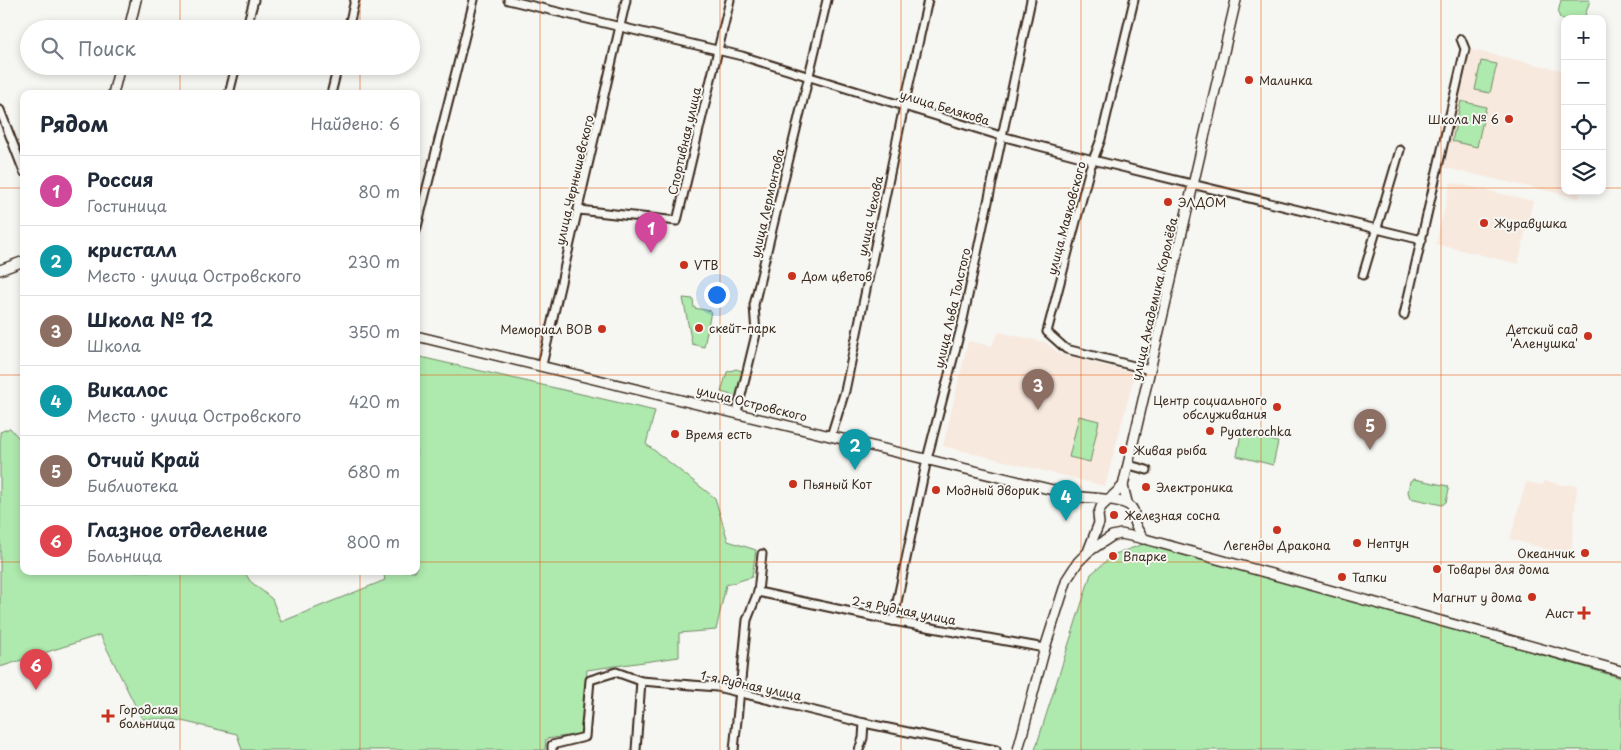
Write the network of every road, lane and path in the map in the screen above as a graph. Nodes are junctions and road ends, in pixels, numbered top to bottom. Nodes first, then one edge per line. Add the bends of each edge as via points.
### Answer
1 (136, 0) edge
2 (254, 0) edge
3 (355, 0) edge
4 (474, 0) edge
5 (508, 0) edge
6 (626, 0) edge
7 (730, 0) edge
8 (827, 0) edge
9 (928, 0) edge
10 (1031, 0) edge
11 (1134, 0) edge
12 (1236, 0) edge
13 (131, 20) edge
14 (248, 20) edge
15 (350, 20) edge
16 (620, 26) junction
17 (1461, 39) dead end
18 (717, 50) junction
19 (118, 75) edge
20 (234, 75) edge
21 (336, 75) edge
22 (809, 75) junction
23 (114, 90) edge
24 (230, 90) edge
25 (332, 90) edge
26 (904, 106) junction
27 (0, 110) edge
28 (1001, 136) junction
29 (1400, 150) dead end
30 (1093, 160) junction
31 (20, 162) edge
32 (1193, 184) junction
33 (579, 210) junction
34 (420, 215) edge
35 (1378, 230) junction
36 (1422, 240) junction
37 (20, 262) edge
38 (0, 270) edge
39 (1363, 275) dead end
40 (1404, 315) dead end
41 (420, 337) edge
42 (542, 366) junction
43 (1150, 370) junction
44 (737, 412) junction
45 (832, 436) junction
46 (927, 459) junction
47 (1129, 465) junction
48 (1147, 470) dead end
49 (1123, 486) junction
50 (1082, 497) junction
51 (1109, 500) junction
52 (1127, 502) junction
53 (1098, 519) junction
54 (1134, 522) junction
55 (1116, 535) junction
56 (1143, 539) junction
57 (1088, 552) junction
58 (762, 554) dead end
59 (758, 592) junction
60 (893, 621) junction
61 (1045, 648) junction
62 (1621, 671) edge
63 (641, 680) junction
64 (738, 693) junction
65 (864, 723) junction
66 (552, 748) edge
67 (636, 750) edge
68 (734, 750) edge
69 (859, 750) edge
70 (996, 750) edge
71 (1018, 750) edge

1 - 13 street
2 - 14 street
3 - 15 street
4 - 34 street
5 - 16 street, улица Белякова
6 - 16 street, улица Чернышевского
7 - 18 street, Спортивная улица
8 - 22 street, улица Лермонтова
9 - 26 street, улица Чехова
10 - 28 street, улица Льва Толстого
11 - 30 street, улица Маяковского via 1101,139
12 - 32 street, улица Академика Королёва
16 - 18 street, улица Белякова
16 - 33 street, улица Чернышевского
17 - 36 street via 1465,49
18 - 22 street, улица Белякова
18 - 33 street, Спортивная улица via 677,221
19 - 23 street
20 - 24 street
21 - 25 street
22 - 26 street, улица Белякова
22 - 44 street, улица Лермонтова via 754,305 756,334
26 - 28 street, улица Белякова
26 - 45 street, улица Чехова via 845,391
27 - 31 street
28 - 30 street, улица Белякова
28 - 46 street, улица Льва Толстого via 962,324
29 - 35 street
30 - 32 street, улица Белякова
30 - 43 street, улица Маяковского via 1047,332 1066,349
32 - 35 street, улица Белякова
32 - 43 street, улица Академика Королёва
33 - 42 street, улица Чернышевского
35 - 36 street, улица Белякова
35 - 39 street
36 - 40 street
37 - 38 street
41 - 42 street, улица Островского
42 - 44 street, улица Островского
43 - 47 street, улица Академика Королёва
44 - 45 street, улица Островского
45 - 46 street, улица Островского
46 - 50 street, улица Островского
46 - 60 street, улица Льва Толстого
47 - 48 street
47 - 49 street, улица Академика Королёва
49 - 51 street
49 - 52 street
50 - 51 street, улица Островского
50 - 53 street
51 - 52 street
51 - 53 street via 1101,507
52 - 54 street via 1132,507
53 - 55 street via 1102,529
53 - 57 street
54 - 55 street via 1128,530
54 - 56 street
55 - 56 street
55 - 57 street
56 - 62 street
57 - 61 street via 1066,580
58 - 59 street
59 - 60 street, 2-я Рудная улица
59 - 64 street via 747,620
60 - 61 street, 2-я Рудная улица
61 - 71 street
63 - 64 street, 1-я Рудная улица via 717,687
63 - 66 street, 1-я Рудная улица via 616,672 590,680 585,737
63 - 67 street
64 - 65 street, 1-я Рудная улица
64 - 68 street
65 - 69 street
65 - 70 street, 1-я Рудная улица

